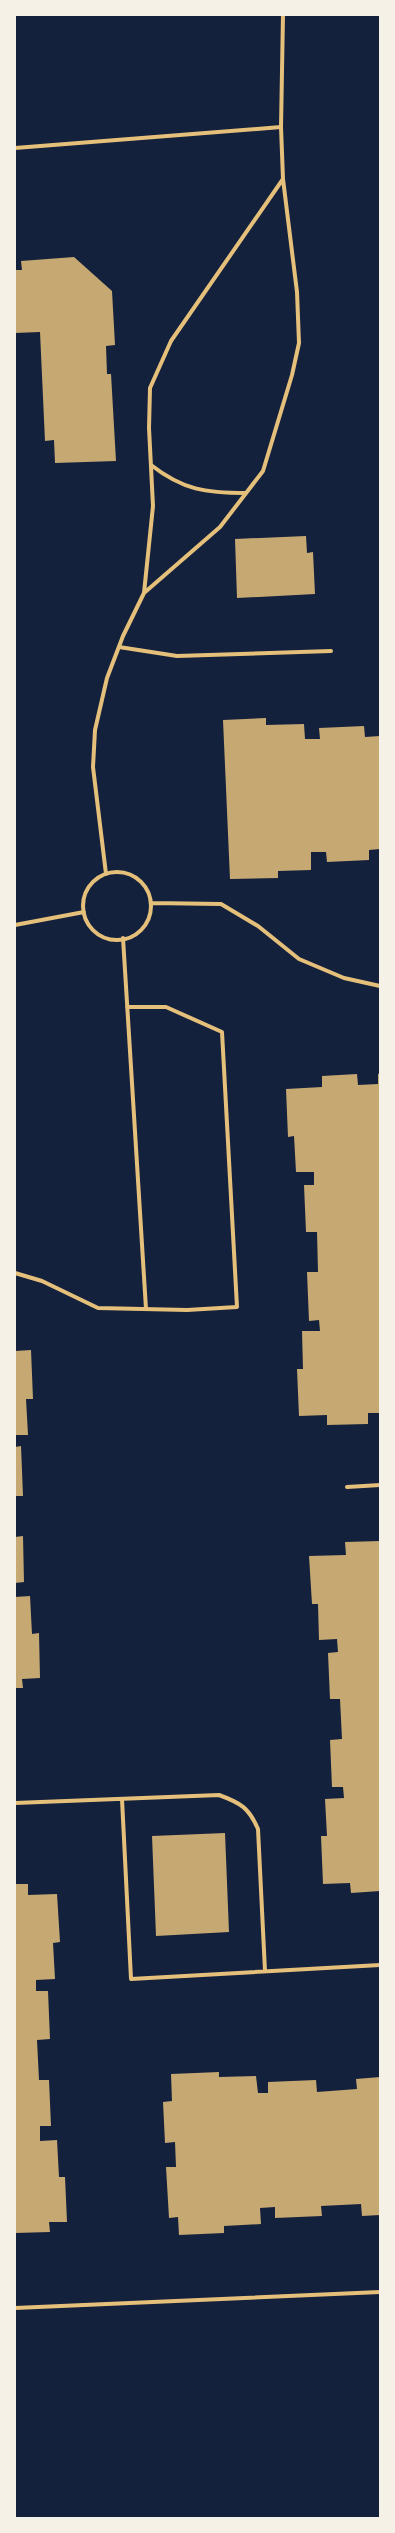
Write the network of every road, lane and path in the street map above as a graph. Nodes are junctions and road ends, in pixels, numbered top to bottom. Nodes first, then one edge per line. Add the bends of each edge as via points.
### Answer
1 (283, 15) edge
2 (281, 127) junction
3 (15, 148) edge
4 (283, 179) junction
5 (150, 465) junction
6 (246, 493) junction
7 (144, 593) junction
8 (119, 647) junction
9 (331, 651) dead end
10 (106, 874) junction
11 (151, 903) junction
12 (84, 912) junction
13 (15, 925) edge
14 (123, 938) junction
15 (380, 986) edge
16 (127, 1007) junction
17 (15, 1273) edge
18 (146, 1309) junction
19 (380, 1485) edge
20 (348, 1487) dead end
21 (122, 1799) junction
22 (15, 1803) edge
23 (380, 1965) edge
24 (265, 1971) junction
25 (380, 2292) edge
26 (15, 2308) edge

1 - 2 lane
2 - 3 lane
2 - 4 lane
4 - 5 lane via 171,341 150,388
4 - 6 lane via 297,292 299,343 269,455 263,470
5 - 6 lane via 191,489
5 - 7 lane via 153,506
6 - 7 lane via 220,527
7 - 8 lane
8 - 9 lane via 177,656
8 - 10 lane via 107,678 95,730 93,767
10 - 11 lane via 120,872 132,875 142,882
10 - 12 lane via 88,888
11 - 14 lane via 146,924 138,933
11 - 15 lane via 221,904 258,926 299,959 344,978
12 - 13 lane
12 - 14 lane via 96,932 106,938
14 - 16 lane
16 - 18 lane
16 - 18 lane via 166,1007 222,1032 223,1042 238,1307
17 - 18 lane via 42,1281 98,1308
19 - 20 lane
21 - 22 lane
21 - 24 lane via 219,1795 239,1802 252,1815 258,1830
21 - 24 lane via 131,1979
23 - 24 lane
25 - 26 lane

